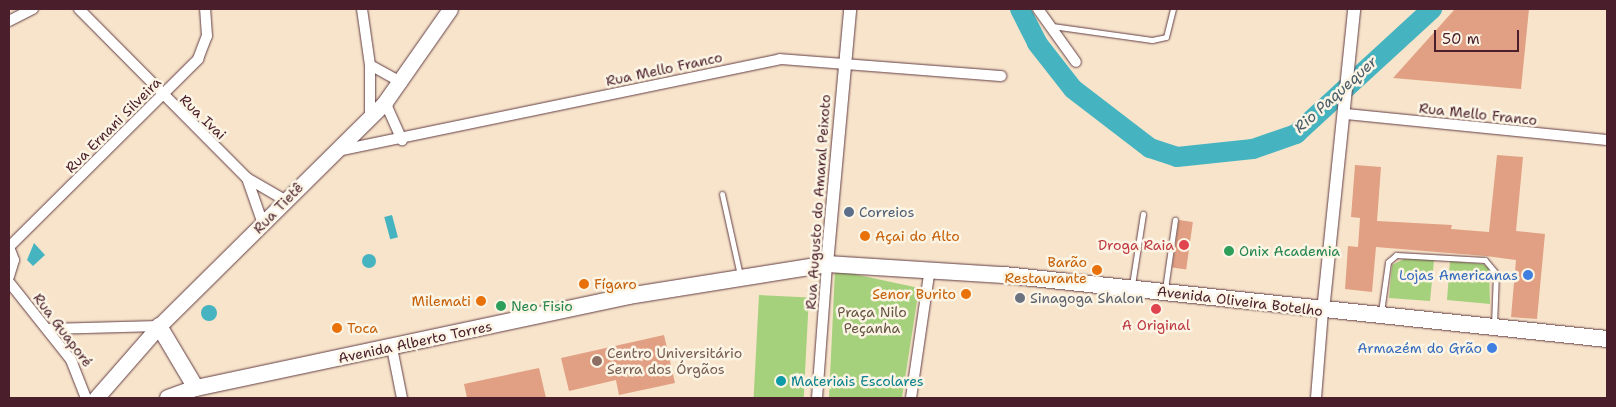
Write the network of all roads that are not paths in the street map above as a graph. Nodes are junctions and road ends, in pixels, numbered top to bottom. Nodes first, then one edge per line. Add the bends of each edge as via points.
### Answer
1 (33, 9) edge
2 (79, 9) edge
3 (206, 9) edge
4 (362, 9) edge
5 (450, 9) edge
6 (850, 9) edge
7 (1038, 9) edge
8 (1173, 9) edge
9 (1354, 9) edge
10 (9, 21) edge
11 (1048, 25) junction
12 (844, 62) junction
13 (1076, 62) dead end
14 (370, 65) junction
15 (1001, 76) dead end
16 (402, 83) junction
17 (163, 96) junction
18 (385, 102) junction
19 (1346, 109) junction
20 (370, 117) junction
21 (402, 140) junction
22 (1607, 140) edge
23 (336, 151) junction
24 (247, 178) junction
25 (722, 194) dead end
26 (285, 200) junction
27 (1143, 214) dead end
28 (1174, 220) dead end
29 (263, 224) junction
30 (9, 247) edge
31 (834, 264) junction
32 (930, 268) junction
33 (740, 275) junction
34 (9, 276) edge
35 (9, 282) edge
36 (1132, 288) junction
37 (1165, 292) junction
38 (1323, 311) junction
39 (1380, 316) junction
40 (159, 326) junction
41 (1494, 327) junction
42 (49, 330) junction
43 (1607, 339) edge
44 (392, 348) junction
45 (196, 388) junction
46 (86, 398) edge
47 (96, 398) edge
48 (168, 398) edge
49 (402, 398) edge
50 (817, 398) edge
51 (912, 398) edge
52 (1316, 398) edge

1 - 10 street
2 - 17 street, Rua Ivai
3 - 17 street, Rua Ernani Silveira via 204,50
4 - 14 street
5 - 16 main road, Rua Tietê
6 - 12 street, Rua Augusto do Amaral Peixoto
7 - 11 street
8 - 11 lane via 1166,37 1152,40
9 - 19 street
11 - 13 street
12 - 15 street, Rua Mello Franco
12 - 21 street, Rua Mello Franco via 780,59
12 - 31 street, Rua Augusto do Amaral Peixoto
14 - 16 street
14 - 20 street
16 - 18 main road, Rua Tietê
17 - 24 street, Rua Ivai
17 - 30 street, Rua Ernani Silveira
18 - 20 main road, Rua Tietê
18 - 21 street
19 - 22 street, Rua Mello Franco
19 - 38 street
20 - 23 main road, Rua Tietê
21 - 23 street, Rua Mello Franco
23 - 26 main road, Rua Tietê
24 - 26 street, Rua Ivai
24 - 29 street, Rua Ivai
25 - 33 lane
26 - 29 main road, Rua Tietê
27 - 36 lane
28 - 37 lane
29 - 40 main road, Rua Tietê
30 - 34 street via 14,260
31 - 32 main road, Avenida Oliveira Botelho
31 - 33 main road, Avenida Alberto Torres
31 - 50 street, Rua Augusto do Amaral Peixoto
32 - 36 main road, Avenida Oliveira Botelho
32 - 51 street
33 - 44 main road, Avenida Alberto Torres
35 - 42 street, Rua Guaporé
36 - 37 main road, Avenida Oliveira Botelho
37 - 38 main road, Avenida Oliveira Botelho
38 - 39 main road, Avenida Oliveira Botelho
38 - 52 street
39 - 41 main road, Avenida Oliveira Botelho
39 - 41 lane via 1388,262 1396,255 1485,260 1496,274
40 - 42 street
40 - 45 main road
40 - 47 main road, Rua Tietê
41 - 43 main road, Avenida Oliveira Botelho
42 - 46 street, Rua Guaporé via 82,380
44 - 45 main road, Avenida Alberto Torres
44 - 49 street
45 - 48 main road, Avenida Alberto Torres

